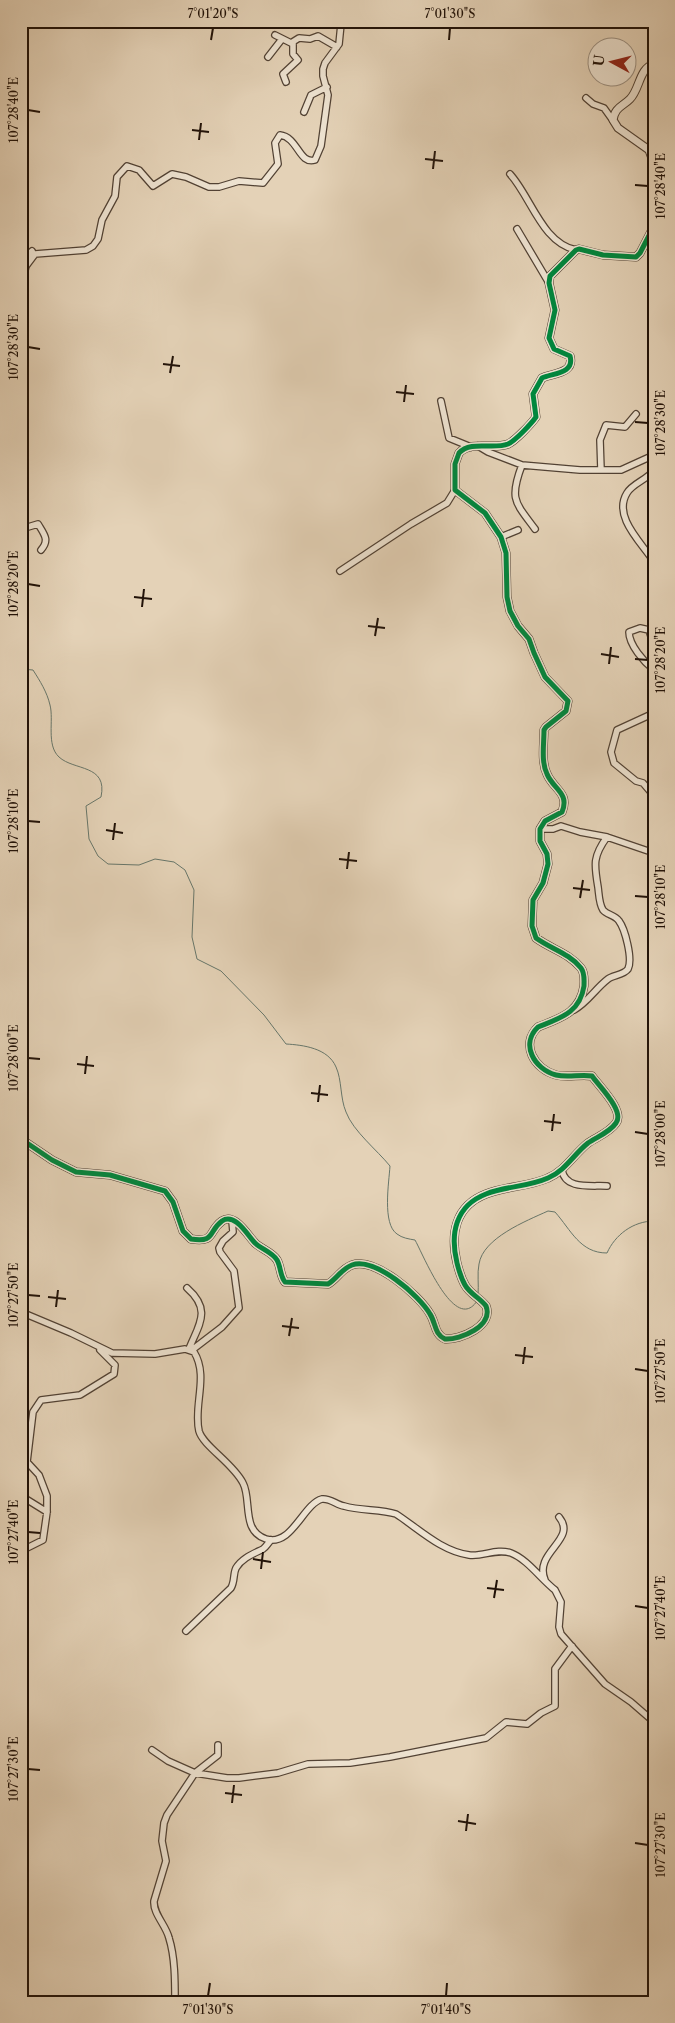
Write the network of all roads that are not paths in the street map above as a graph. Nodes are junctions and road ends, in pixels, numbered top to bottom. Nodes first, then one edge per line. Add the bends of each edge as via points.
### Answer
1 (347, 21) edge
2 (276, 35) dead end
3 (282, 39) junction
4 (292, 43) junction
5 (337, 47) junction
6 (268, 57) dead end
7 (654, 64) edge
8 (286, 82) dead end
9 (327, 87) junction
10 (586, 98) dead end
11 (304, 112) dead end
12 (614, 122) junction
13 (654, 164) edge
14 (510, 174) dead end
15 (654, 226) edge
16 (517, 229) dead end
17 (576, 250) junction
18 (38, 253) junction
19 (21, 261) edge
20 (549, 283) junction
21 (21, 286) edge
22 (441, 401) dead end
23 (636, 414) dead end
24 (474, 446) junction
25 (654, 455) edge
26 (522, 465) junction
27 (601, 470) junction
28 (654, 470) edge
29 (455, 490) junction
30 (21, 522) edge
31 (535, 529) dead end
32 (518, 530) dead end
33 (501, 537) junction
34 (41, 550) dead end
35 (654, 562) edge
36 (340, 571) dead end
37 (651, 628) edge
38 (654, 646) edge
39 (654, 670) edge
40 (654, 713) edge
41 (654, 796) edge
42 (540, 829) junction
43 (607, 837) junction
44 (654, 853) edge
45 (574, 1010) junction
46 (21, 1139) edge
47 (562, 1170) junction
48 (607, 1186) dead end
49 (232, 1220) junction
50 (187, 1288) dead end
51 (21, 1312) edge
52 (94, 1346) junction
53 (190, 1350) junction
54 (26, 1499) dead end
55 (47, 1512) junction
56 (559, 1517) dead end
57 (271, 1540) junction
58 (21, 1551) edge
59 (546, 1582) junction
60 (186, 1631) dead end
61 (572, 1646) junction
62 (654, 1722) edge
63 (218, 1745) dead end
64 (152, 1750) dead end
65 (195, 1773) junction
66 (175, 2002) edge

1 - 5 street via 341,24
2 - 3 street
3 - 4 street
3 - 6 street
4 - 5 street via 299,38 318,36
4 - 8 street via 293,54 298,60 284,74
5 - 9 street via 323,69
7 - 12 street via 644,70 631,98 616,108
9 - 11 street via 311,95
9 - 18 street via 321,146 315,160 305,159 292,140 280,135 275,143 278,164 263,183 239,182 209,187 175,174 153,186 139,170 127,166 117,177 114,200 92,246 81,250
10 - 12 street via 604,108
12 - 13 street via 647,148
14 - 17 street via 549,232 566,247
15 - 17 street via 636,257
16 - 20 street
17 - 20 street via 552,273
18 - 19 street via 32,251
18 - 21 street via 29,260
20 - 24 street via 555,310 549,340 554,349 570,356 569,366 562,372 542,378 533,394 536,417 511,442
22 - 24 street via 448,438
23 - 27 street via 625,427 605,426 600,440
24 - 26 street
24 - 29 street via 461,450 456,457
25 - 27 street via 627,469
26 - 27 street
26 - 31 street via 515,482 514,497
28 - 35 street via 632,487 623,505 627,522
29 - 33 street via 485,513
29 - 36 street via 447,503
30 - 34 street via 25,526 38,524 46,539
32 - 33 street
33 - 42 street via 506,553 510,611 530,639 545,677 568,701 566,710 544,730 547,775 563,794 564,809 545,821
37 - 38 street
37 - 39 street via 637,628 629,632 629,638
40 - 41 street via 617,730 611,754 616,765 643,783
42 - 43 street via 562,826
42 - 45 street via 540,841 548,864 543,883 533,900 533,932 536,938 560,950 582,969 583,988
43 - 44 street
43 - 45 street via 595,859 599,895 603,910 619,920 622,926 628,945 629,965 625,972 608,979
45 - 47 street via 534,1031 529,1047 532,1057 555,1075 592,1076 617,1108 618,1119 614,1126 580,1150
46 - 49 street via 76,1172 110,1175 165,1191 173,1202 183,1231 191,1239 209,1238 221,1221
47 - 48 street via 568,1182
47 - 49 street via 538,1182 485,1194 464,1208 456,1227 454,1248 463,1282 488,1310 488,1315 483,1323 459,1338 445,1339 438,1334 430,1314 404,1286 368,1266 357,1264 346,1268 328,1284 285,1282 277,1259
49 - 53 street via 233,1232 219,1250 234,1271 239,1308 222,1327
50 - 53 street via 197,1297 202,1313
51 - 52 street
52 - 53 street via 121,1355
52 - 55 street via 115,1365 114,1374 80,1394 41,1400 33,1412 27,1462 44,1484
53 - 57 street via 198,1359 199,1431 207,1445 232,1467 243,1483 251,1525 261,1537
54 - 55 street
55 - 58 street via 43,1540
56 - 59 street via 563,1526 562,1536 543,1560 541,1572
57 - 59 street via 288,1533 316,1502 326,1499 348,1507 396,1514 439,1544 457,1552 471,1555 497,1551 510,1553
57 - 60 street via 239,1565 232,1588
59 - 61 street via 559,1596 562,1608 560,1631
61 - 62 street via 604,1684
61 - 65 street via 555,1669 555,1706 527,1724 506,1722 486,1738 357,1763 308,1764 278,1773 239,1778
63 - 65 street via 218,1756
64 - 65 street
65 - 66 street via 164,1823 162,1841 166,1861 154,1901 154,1908 169,1937

